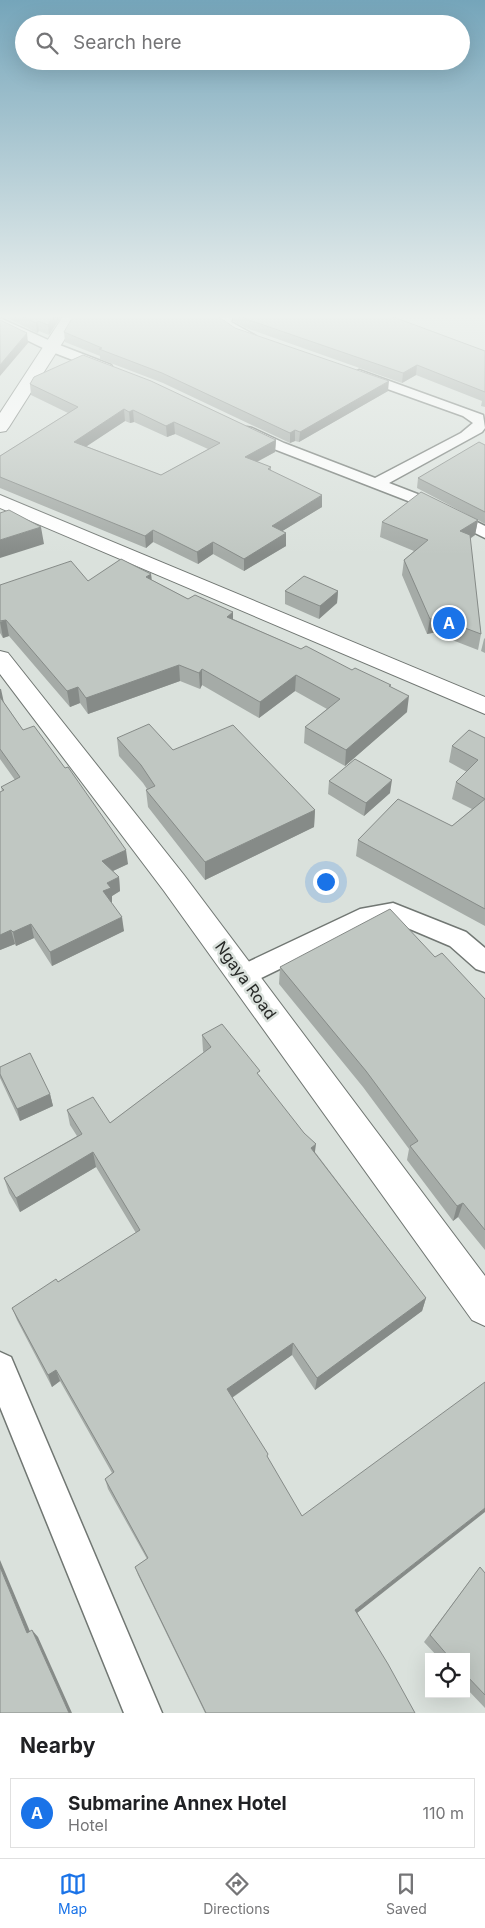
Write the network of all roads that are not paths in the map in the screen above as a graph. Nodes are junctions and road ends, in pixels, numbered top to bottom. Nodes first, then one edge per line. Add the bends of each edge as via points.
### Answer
1 (21, 395) edge
2 (418, 395) edge
3 (236, 425) edge
4 (0, 427) edge
5 (377, 483) junction
6 (0, 501) edge
7 (485, 533) edge
8 (0, 658) edge
9 (485, 706) edge
10 (485, 962) edge
11 (242, 976) junction
12 (485, 1307) edge
13 (0, 1368) edge
14 (143, 1713) edge

1 - 4 street
2 - 5 street via 468,413 478,418 480,423 466,436
3 - 5 street via 280,446
5 - 7 street via 428,503
6 - 9 street
8 - 11 street, Ngaya Road
10 - 11 street via 458,939 393,912 368,914
11 - 12 street, Ngaya Road
13 - 14 street

